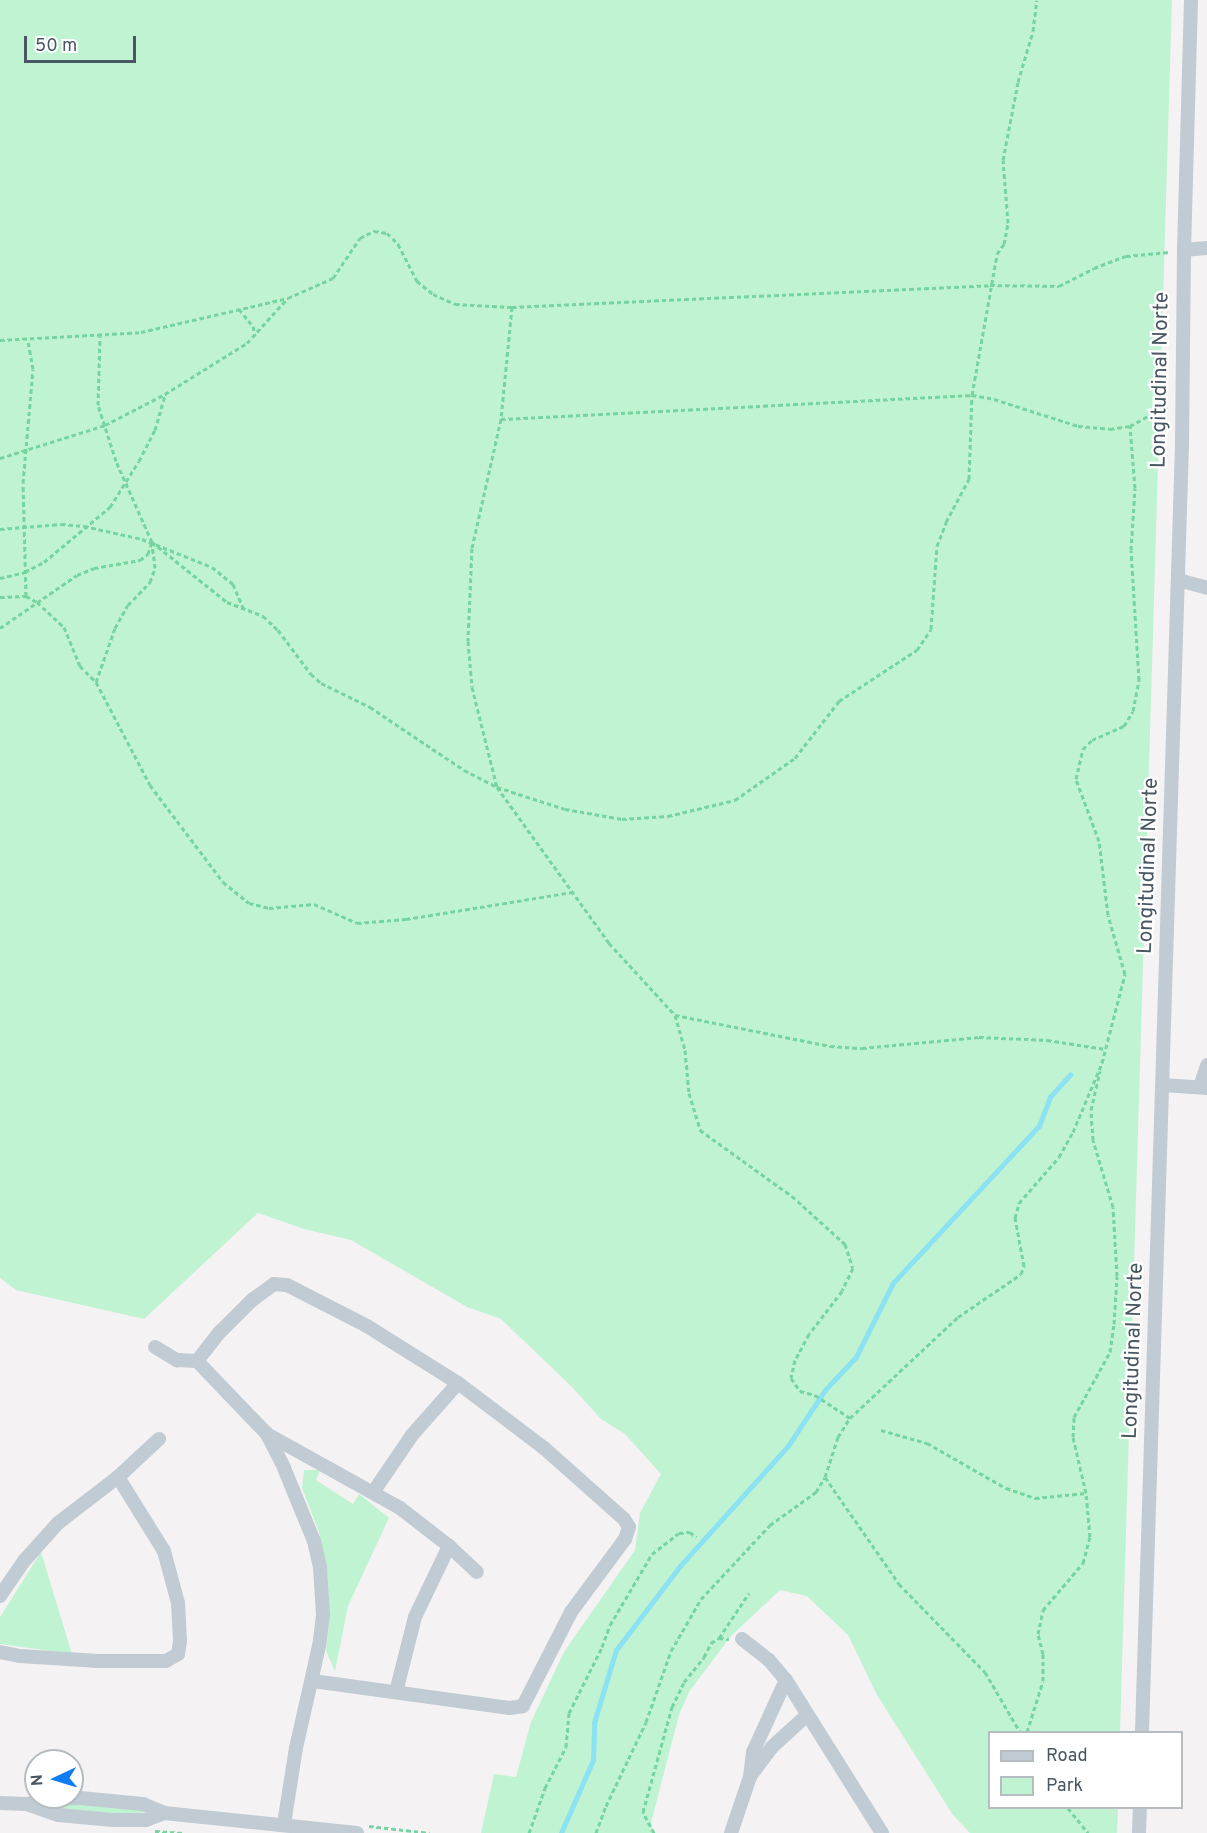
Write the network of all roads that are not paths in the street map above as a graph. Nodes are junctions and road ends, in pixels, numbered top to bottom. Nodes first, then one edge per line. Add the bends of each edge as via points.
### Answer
1 (1191, 0) edge
2 (1207, 248) edge
3 (1184, 250) junction
4 (1178, 580) junction
5 (1207, 588) edge
6 (1207, 1065) edge
7 (1163, 1085) junction
8 (1203, 1088) edge
9 (155, 1347) dead end
10 (197, 1361) junction
11 (459, 1383) junction
12 (267, 1434) junction
13 (159, 1438) dead end
14 (318, 1462) junction
15 (118, 1477) junction
16 (292, 1486) junction
17 (374, 1491) junction
18 (449, 1546) junction
19 (477, 1572) dead end
20 (0, 1596) edge
21 (742, 1640) road end
22 (0, 1652) edge
23 (786, 1680) junction
24 (312, 1681) junction
25 (396, 1692) junction
26 (807, 1715) junction
27 (1142, 1731) edge
28 (750, 1777) junction
29 (0, 1803) edge
30 (1140, 1809) edge
31 (284, 1824) junction
32 (254, 1828) edge
33 (357, 1833) edge
34 (731, 1833) edge
35 (882, 1833) edge
36 (1139, 1833) edge

1 - 3 street, Longitudinal Norte
2 - 3 street
3 - 4 street, Longitudinal Norte
4 - 5 street
4 - 7 street, Longitudinal Norte
6 - 8 street
7 - 8 street
7 - 27 street, Longitudinal Norte
9 - 10 street via 177,1360
10 - 11 street via 252,1300 274,1284 288,1285 367,1326
10 - 12 street
11 - 17 street via 412,1435
11 - 25 street via 584,1483 624,1519 628,1533 571,1612 523,1706 510,1708
12 - 14 street
12 - 16 street
13 - 15 street
14 - 16 street via 301,1462
14 - 17 street
15 - 20 street via 58,1523
15 - 22 street via 164,1551 178,1603 178,1654 166,1661 98,1661
16 - 24 street via 320,1567 323,1615
17 - 18 street
18 - 19 street
18 - 25 street via 415,1617
21 - 23 street via 769,1660
23 - 26 street
23 - 28 street via 753,1752
24 - 25 street
24 - 31 street
26 - 28 street via 772,1747
26 - 35 street
28 - 34 street
29 - 32 street via 27,1804 58,1815 146,1820 164,1813
30 - 36 street
31 - 32 street
31 - 33 street

